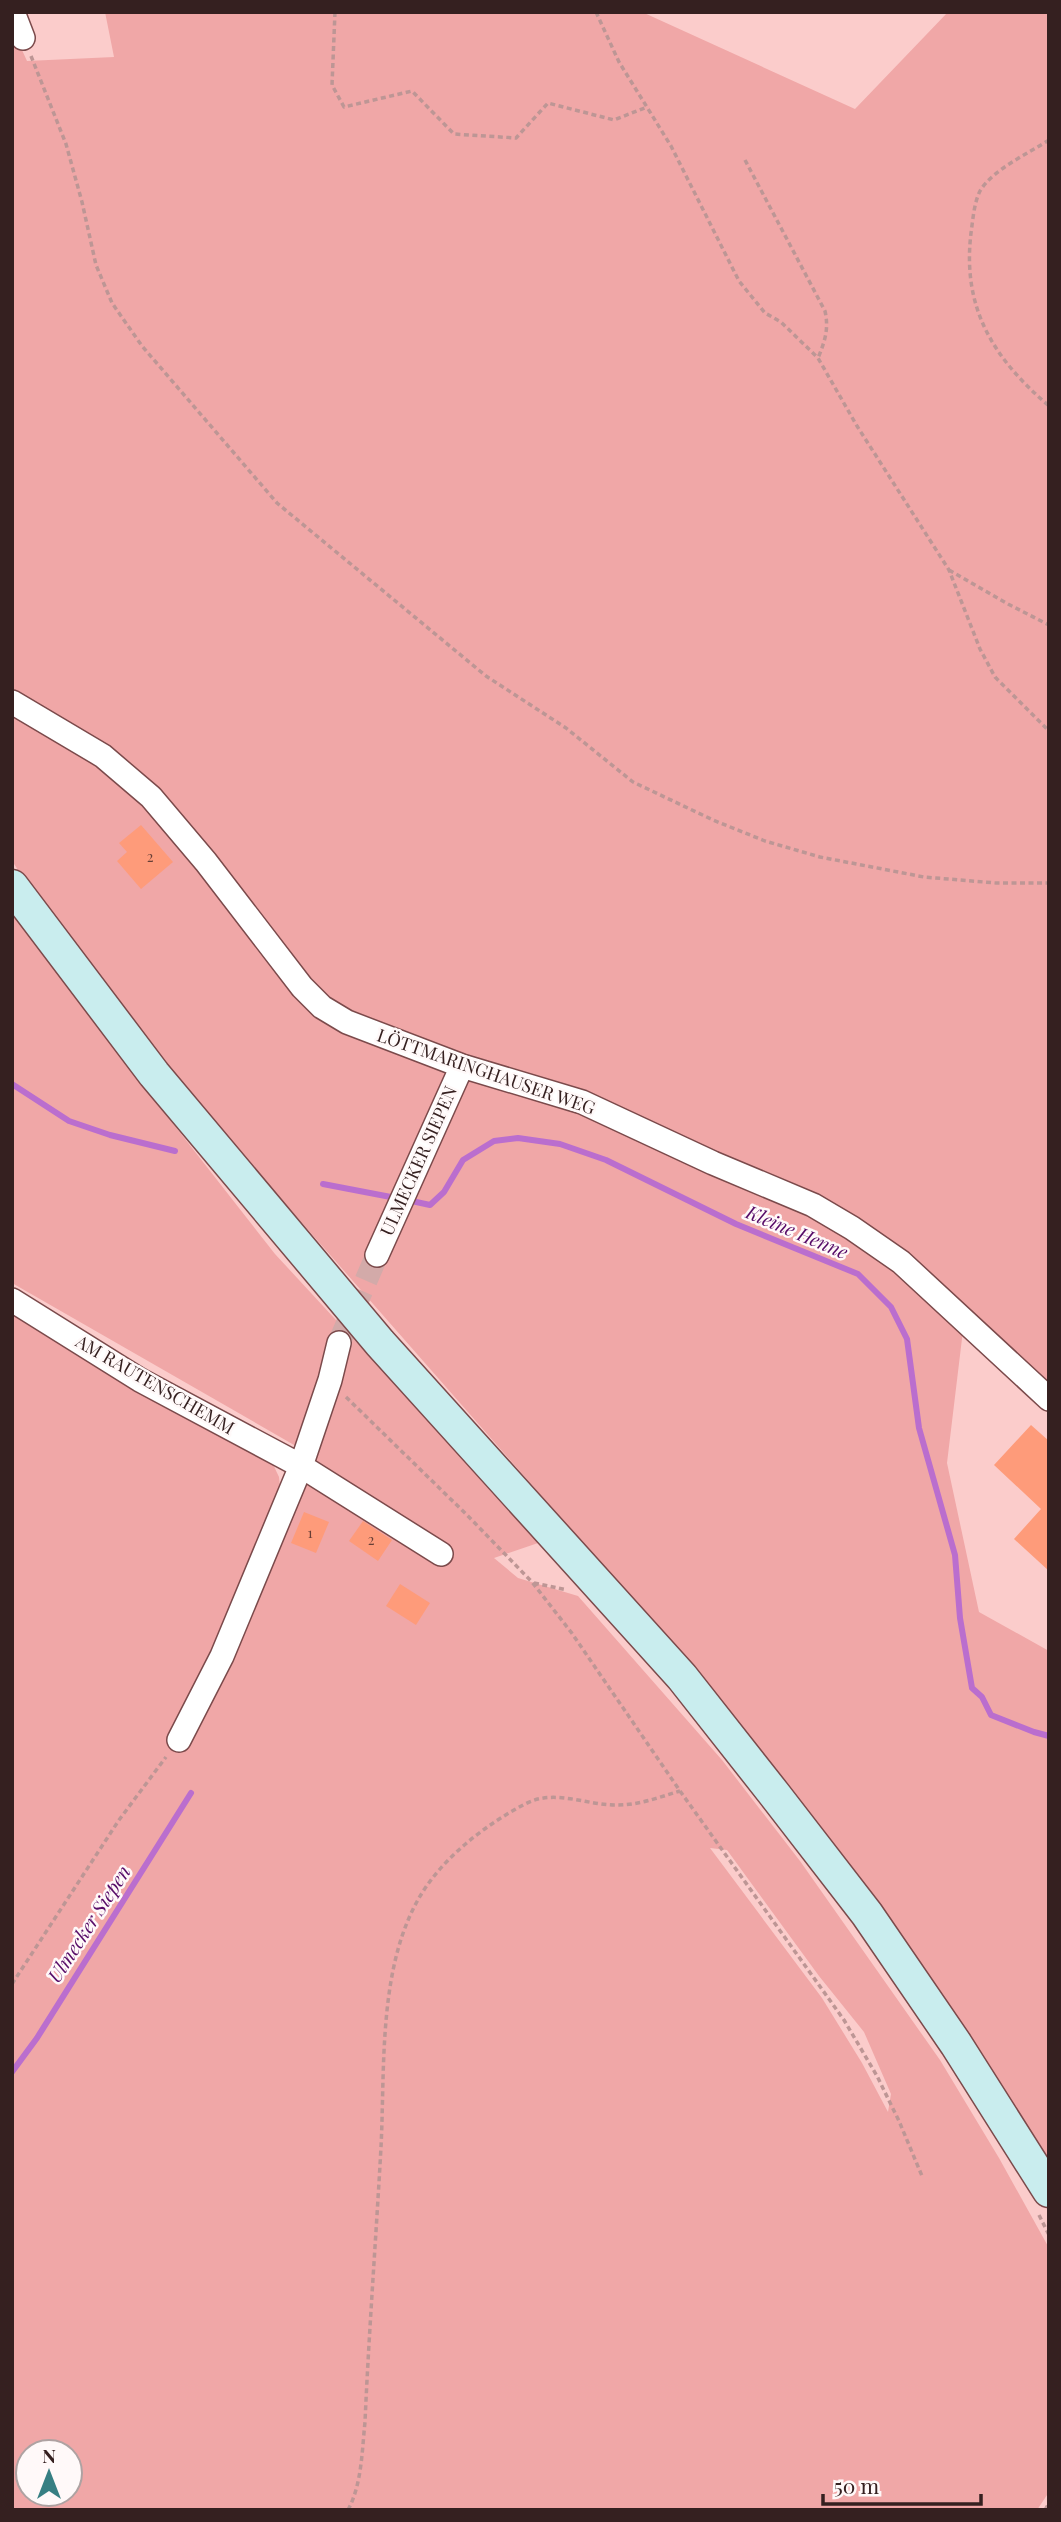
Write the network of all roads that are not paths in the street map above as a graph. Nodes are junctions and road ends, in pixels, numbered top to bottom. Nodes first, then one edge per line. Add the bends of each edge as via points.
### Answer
1 (13, 12) edge
2 (23, 38) road end
3 (12, 702) edge
4 (12, 886) edge
5 (462, 1066) junction
6 (377, 1255) tunnel mouth
7 (12, 1300) edge
8 (339, 1343) tunnel mouth
9 (1049, 1399) edge
10 (301, 1466) junction
11 (441, 1554) dead end
12 (179, 1740) road end
13 (1049, 2191) edge

1 - 2 street
3 - 5 street, LÖTTMARINGHAUSER WEG via 103,756 151,797 322,1007 347,1022
4 - 13 main road via 155,1074 380,1343 682,1677 867,1914
5 - 6 street, ULMECKER SIEPEN
5 - 9 street, LÖTTMARINGHAUSER WEG via 582,1102 813,1205 901,1262
7 - 10 street, AM RAUTENSCHEMM via 140,1380
8 - 10 street
10 - 11 street
10 - 12 street via 222,1656

